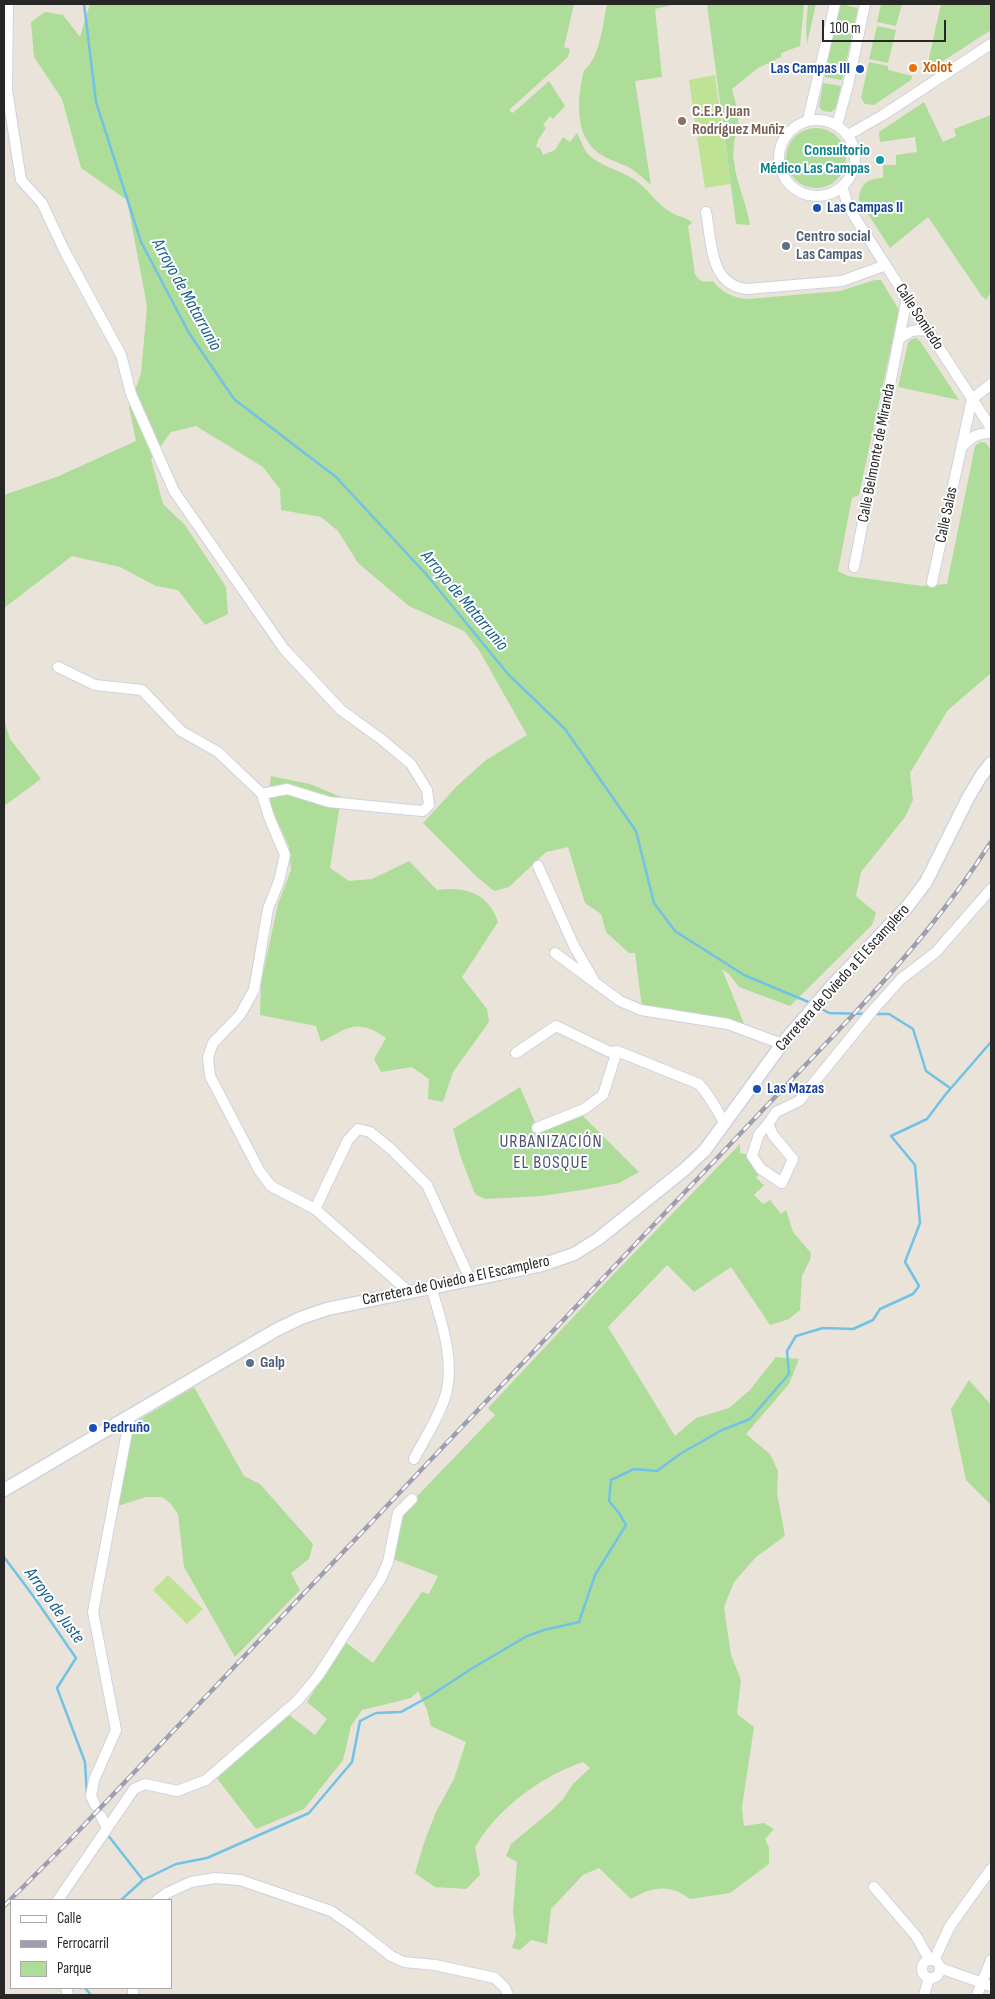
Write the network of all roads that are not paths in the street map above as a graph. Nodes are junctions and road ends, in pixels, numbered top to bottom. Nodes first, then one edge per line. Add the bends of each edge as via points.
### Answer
1 (8, 4) edge
2 (835, 4) edge
3 (865, 4) edge
4 (991, 44) edge
5 (808, 120) junction
6 (837, 125) junction
7 (848, 135) junction
8 (842, 186) junction
9 (833, 192) junction
10 (848, 206) junction
11 (706, 212) dead end
12 (886, 265) junction
13 (907, 298) junction
14 (928, 331) junction
15 (899, 339) junction
16 (991, 384) edge
17 (972, 399) junction
18 (991, 428) edge
19 (991, 433) edge
20 (962, 448) junction
21 (854, 567) dead end
22 (932, 582) dead end
23 (58, 667) dead end
24 (991, 763) edge
25 (262, 794) junction
26 (538, 866) dead end
27 (991, 889) edge
28 (555, 953) dead end
29 (596, 984) junction
30 (782, 1044) junction
31 (617, 1051) junction
32 (516, 1053) dead end
33 (725, 1124) junction
34 (768, 1124) junction
35 (537, 1128) dead end
36 (315, 1209) junction
37 (470, 1279) junction
38 (431, 1287) junction
39 (408, 1292) junction
40 (130, 1416) junction
41 (414, 1459) dead end
42 (4, 1490) edge
43 (412, 1499) dead end
44 (95, 1805) dead end
45 (101, 1816) dead end
46 (107, 1828) junction
47 (991, 1869) edge
48 (874, 1887) dead end
49 (59, 1899) edge
50 (158, 1899) edge
51 (991, 1960) edge
52 (934, 1962) junction
53 (929, 1978) junction
54 (980, 1982) junction
55 (991, 1986) edge
56 (508, 1995) edge
57 (924, 1995) edge
58 (977, 1995) edge

1 - 25 street via 7,90 21,180 42,203 121,355 131,394 174,491 284,649 341,710 411,764 427,790 430,805 423,811 329,802 287,789
2 - 5 street
3 - 6 street
4 - 7 street
5 - 6 street via 824,120
5 - 9 street via 796,125 784,137 778,153 780,171 800,192 813,196
6 - 7 street
7 - 8 street via 855,152 855,165
8 - 9 street
8 - 10 street, Calle Somiedo
9 - 10 street, Calle Somiedo
10 - 12 street, Calle Somiedo
11 - 12 street via 717,270 733,287 747,290 830,283 855,278
12 - 13 street, Calle Somiedo
13 - 14 street, Calle Somiedo
13 - 15 street, Calle Belmonte de Miranda
14 - 15 street via 910,330
14 - 17 street, Calle Somiedo
15 - 21 street, Calle Belmonte de Miranda
16 - 17 street
17 - 18 street, Calle Somiedo
17 - 20 street, Calle Salas
19 - 20 street via 978,434
20 - 22 street, Calle Salas
23 - 25 street via 95,685 142,690 181,731 218,752
24 - 30 street, Carretera de Oviedo a El Escamplero via 968,798 926,882
25 - 36 street via 285,855 268,909 254,990 240,1015 214,1044 208,1057 210,1076 259,1170 271,1186
26 - 29 street via 574,946
27 - 34 street via 936,952 900,979 799,1100 776,1112
28 - 29 street
29 - 30 street via 620,1001 641,1010 728,1024
30 - 33 street, Carretera de Oviedo a El Escamplero
31 - 32 street via 610,1052 556,1026
31 - 33 street via 699,1084
31 - 35 street via 603,1095 584,1109
33 - 37 street, Carretera de Oviedo a El Escamplero via 685,1169 598,1239 574,1254 542,1265
34 - 34 street via 793,1159 782,1183 761,1169 752,1156 759,1134
36 - 37 street via 348,1140 358,1129 370,1132 427,1185
36 - 39 street
37 - 38 street, Carretera de Oviedo a El Escamplero
38 - 39 street, Carretera de Oviedo a El Escamplero
38 - 41 street via 444,1326 448,1387
39 - 40 street, Carretera de Oviedo a El Escamplero via 327,1309 301,1318
40 - 42 street, Carretera de Oviedo a El Escamplero
40 - 44 street via 93,1612 116,1730 94,1780 91,1796
43 - 46 street via 398,1513 388,1562 381,1578 318,1676 297,1701 206,1780 177,1791 145,1784 134,1789
45 - 46 street
46 - 49 street
47 - 52 street via 950,1926
48 - 52 street
50 - 56 street via 191,1882 215,1878 240,1880 331,1911 391,1956 404,1962 495,1978
51 - 54 street
52 - 53 street via 937,1976
52 - 53 street via 924,1963 922,1969
52 - 54 street
53 - 57 street
54 - 55 street
54 - 58 street

